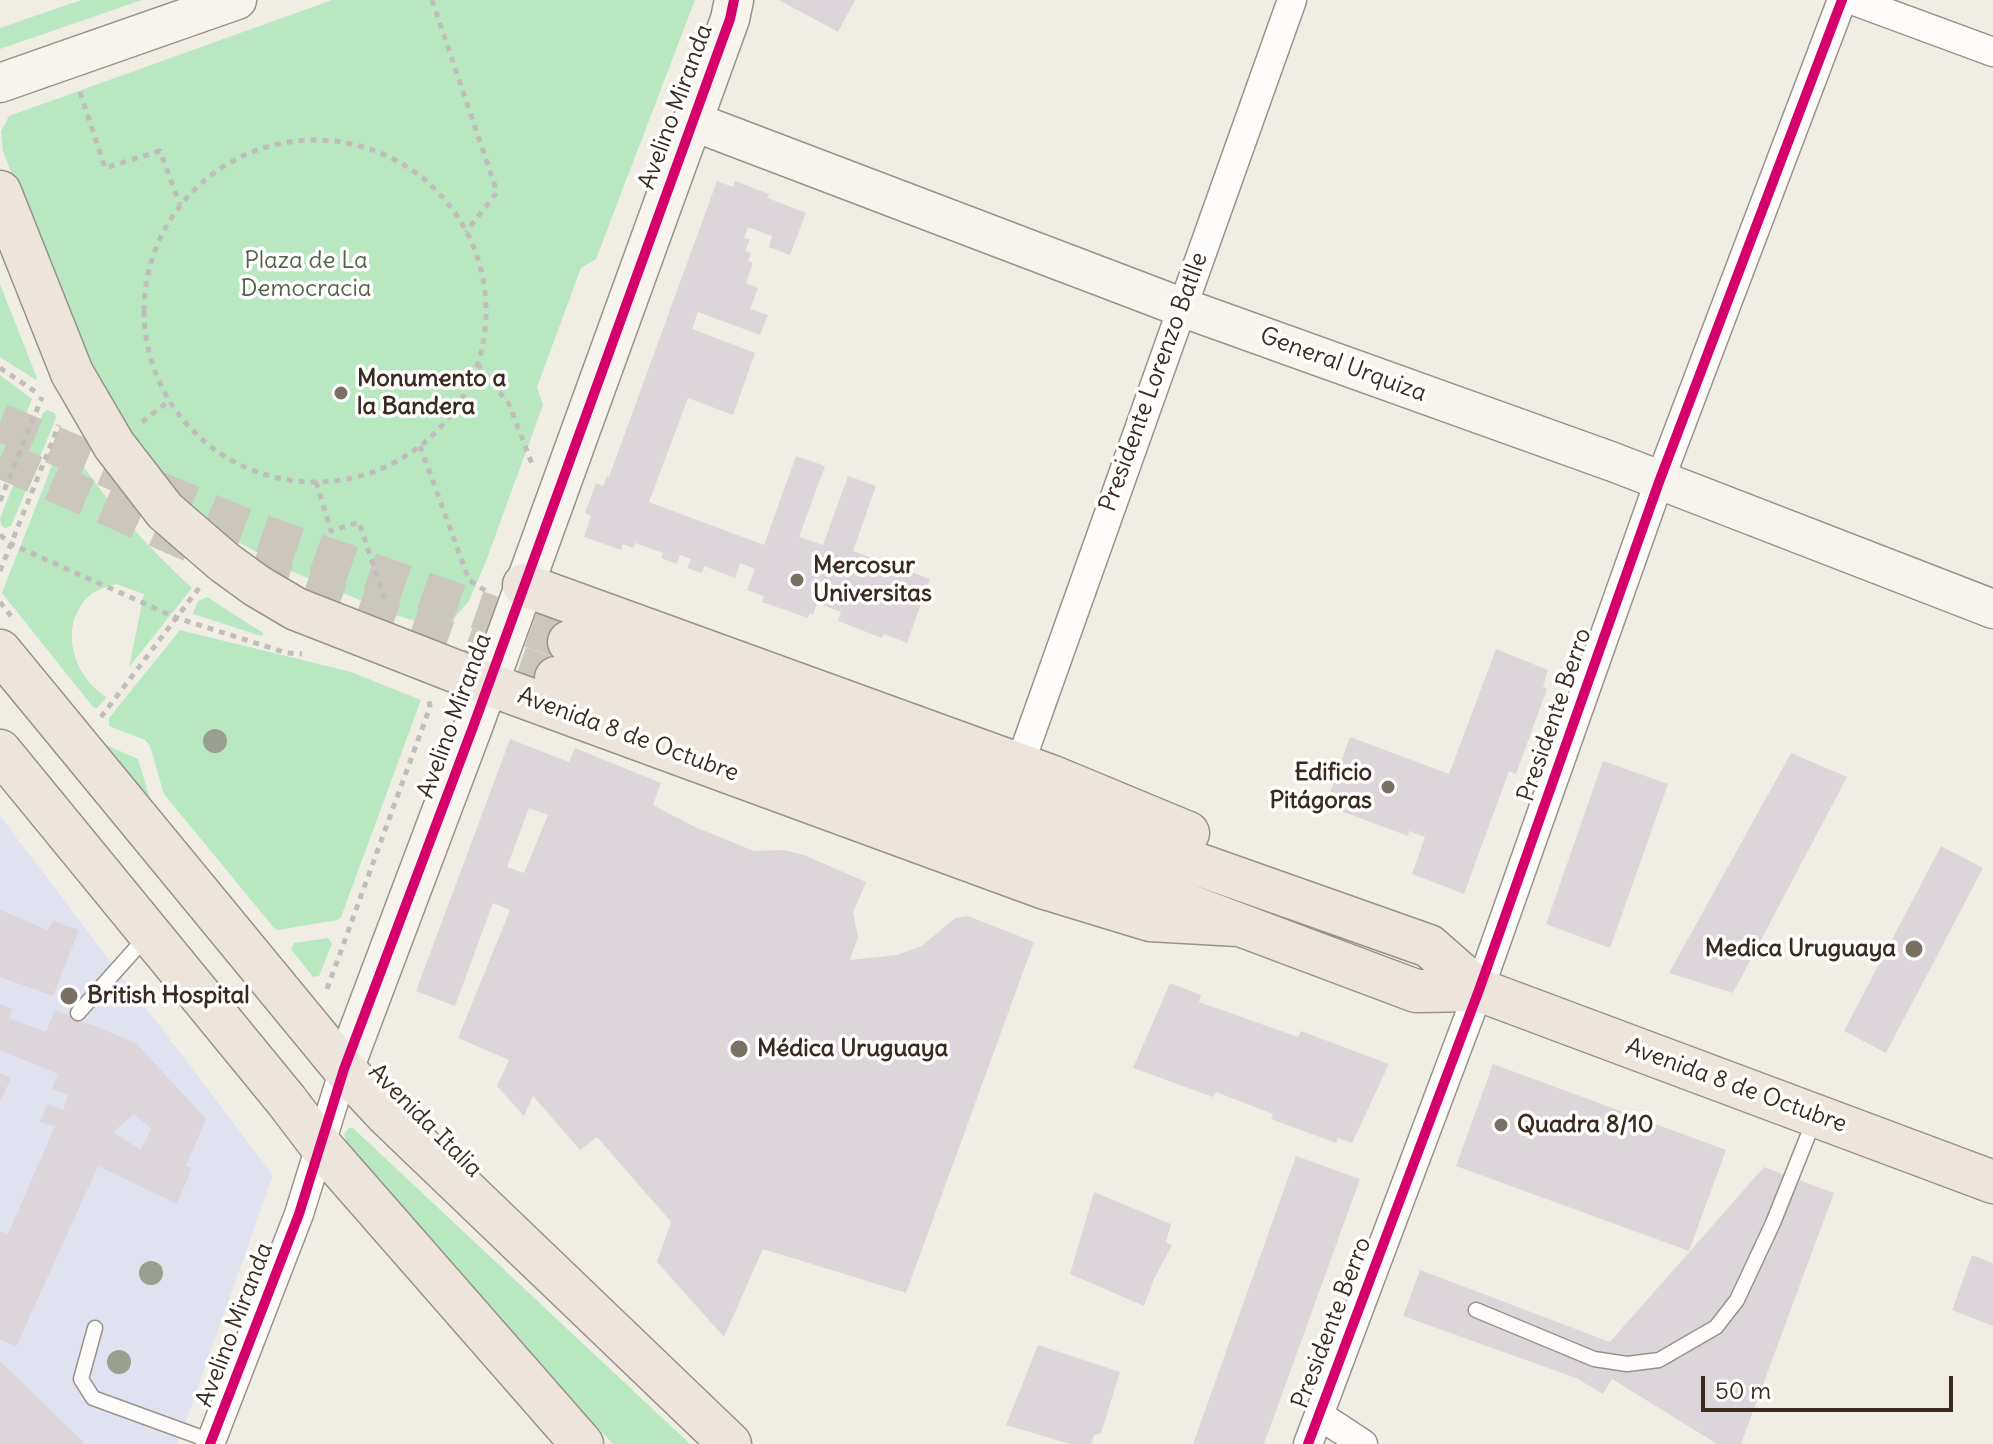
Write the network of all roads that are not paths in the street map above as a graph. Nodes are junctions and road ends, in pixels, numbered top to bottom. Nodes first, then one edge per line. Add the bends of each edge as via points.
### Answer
1 (237, 0) edge
2 (734, 0) edge
3 (1292, 0) edge
4 (1842, 0) edge
5 (1852, 0) edge
6 (1993, 52) edge
7 (0, 83) edge
8 (692, 121) junction
9 (0, 192) edge
10 (1181, 307) junction
11 (1659, 482) junction
12 (519, 598) junction
13 (1993, 609) edge
14 (0, 651) edge
15 (488, 684) junction
16 (0, 751) edge
17 (1019, 766) junction
18 (1268, 889) junction
19 (1238, 925) junction
20 (150, 933) junction
21 (1479, 990) junction
22 (78, 1013) dead end
23 (344, 1069) junction
24 (1816, 1116) junction
25 (321, 1146) junction
26 (1993, 1182) edge
27 (1476, 1310) dead end
28 (95, 1328) dead end
29 (1319, 1415) junction
30 (211, 1442) edge
31 (582, 1444) edge
32 (730, 1444) edge
33 (1308, 1444) edge
34 (1363, 1444) edge

1 - 7 street
2 - 8 street, Avelino Miranda
3 - 10 street, Presidente Lorenzo Batlle
4 - 11 street, Presidente Berro
5 - 6 street
8 - 10 street, General Urquiza
8 - 12 street, Avelino Miranda
9 - 15 main road, Avenida 8 de Octubre via 72,373 114,445 165,511 224,562 296,609
10 - 11 street, General Urquiza
10 - 17 street, Presidente Lorenzo Batlle
11 - 13 street, General Urquiza
11 - 21 street, Presidente Berro
12 - 15 street, Avelino Miranda
12 - 17 main road, Avenida 8 de Octubre
14 - 23 main road, Avenida Italia
15 - 19 main road, Avenida 8 de Octubre via 1045,888 1150,920
15 - 23 street, Avelino Miranda
16 - 20 main road
17 - 18 main road, Avenida 8 de Octubre via 1191,834
18 - 19 main road, Avenida 8 de Octubre via 562,660
18 - 21 main road, Avenida 8 de Octubre via 1429,946
19 - 21 main road, Avenida 8 de Octubre via 1416,991
20 - 22 lane
20 - 25 main road
21 - 24 main road, Avenida 8 de Octubre
21 - 29 street, Presidente Berro
23 - 25 street, Avelino Miranda
23 - 32 main road, Avenida Italia
24 - 26 main road, Avenida 8 de Octubre
24 - 27 lane via 1737,1300 1716,1327 1659,1360 1627,1364 1594,1359
25 - 30 street, Avelino Miranda
25 - 31 main road
28 - 30 lane via 81,1379 93,1398
29 - 33 street, Presidente Berro
29 - 34 street

